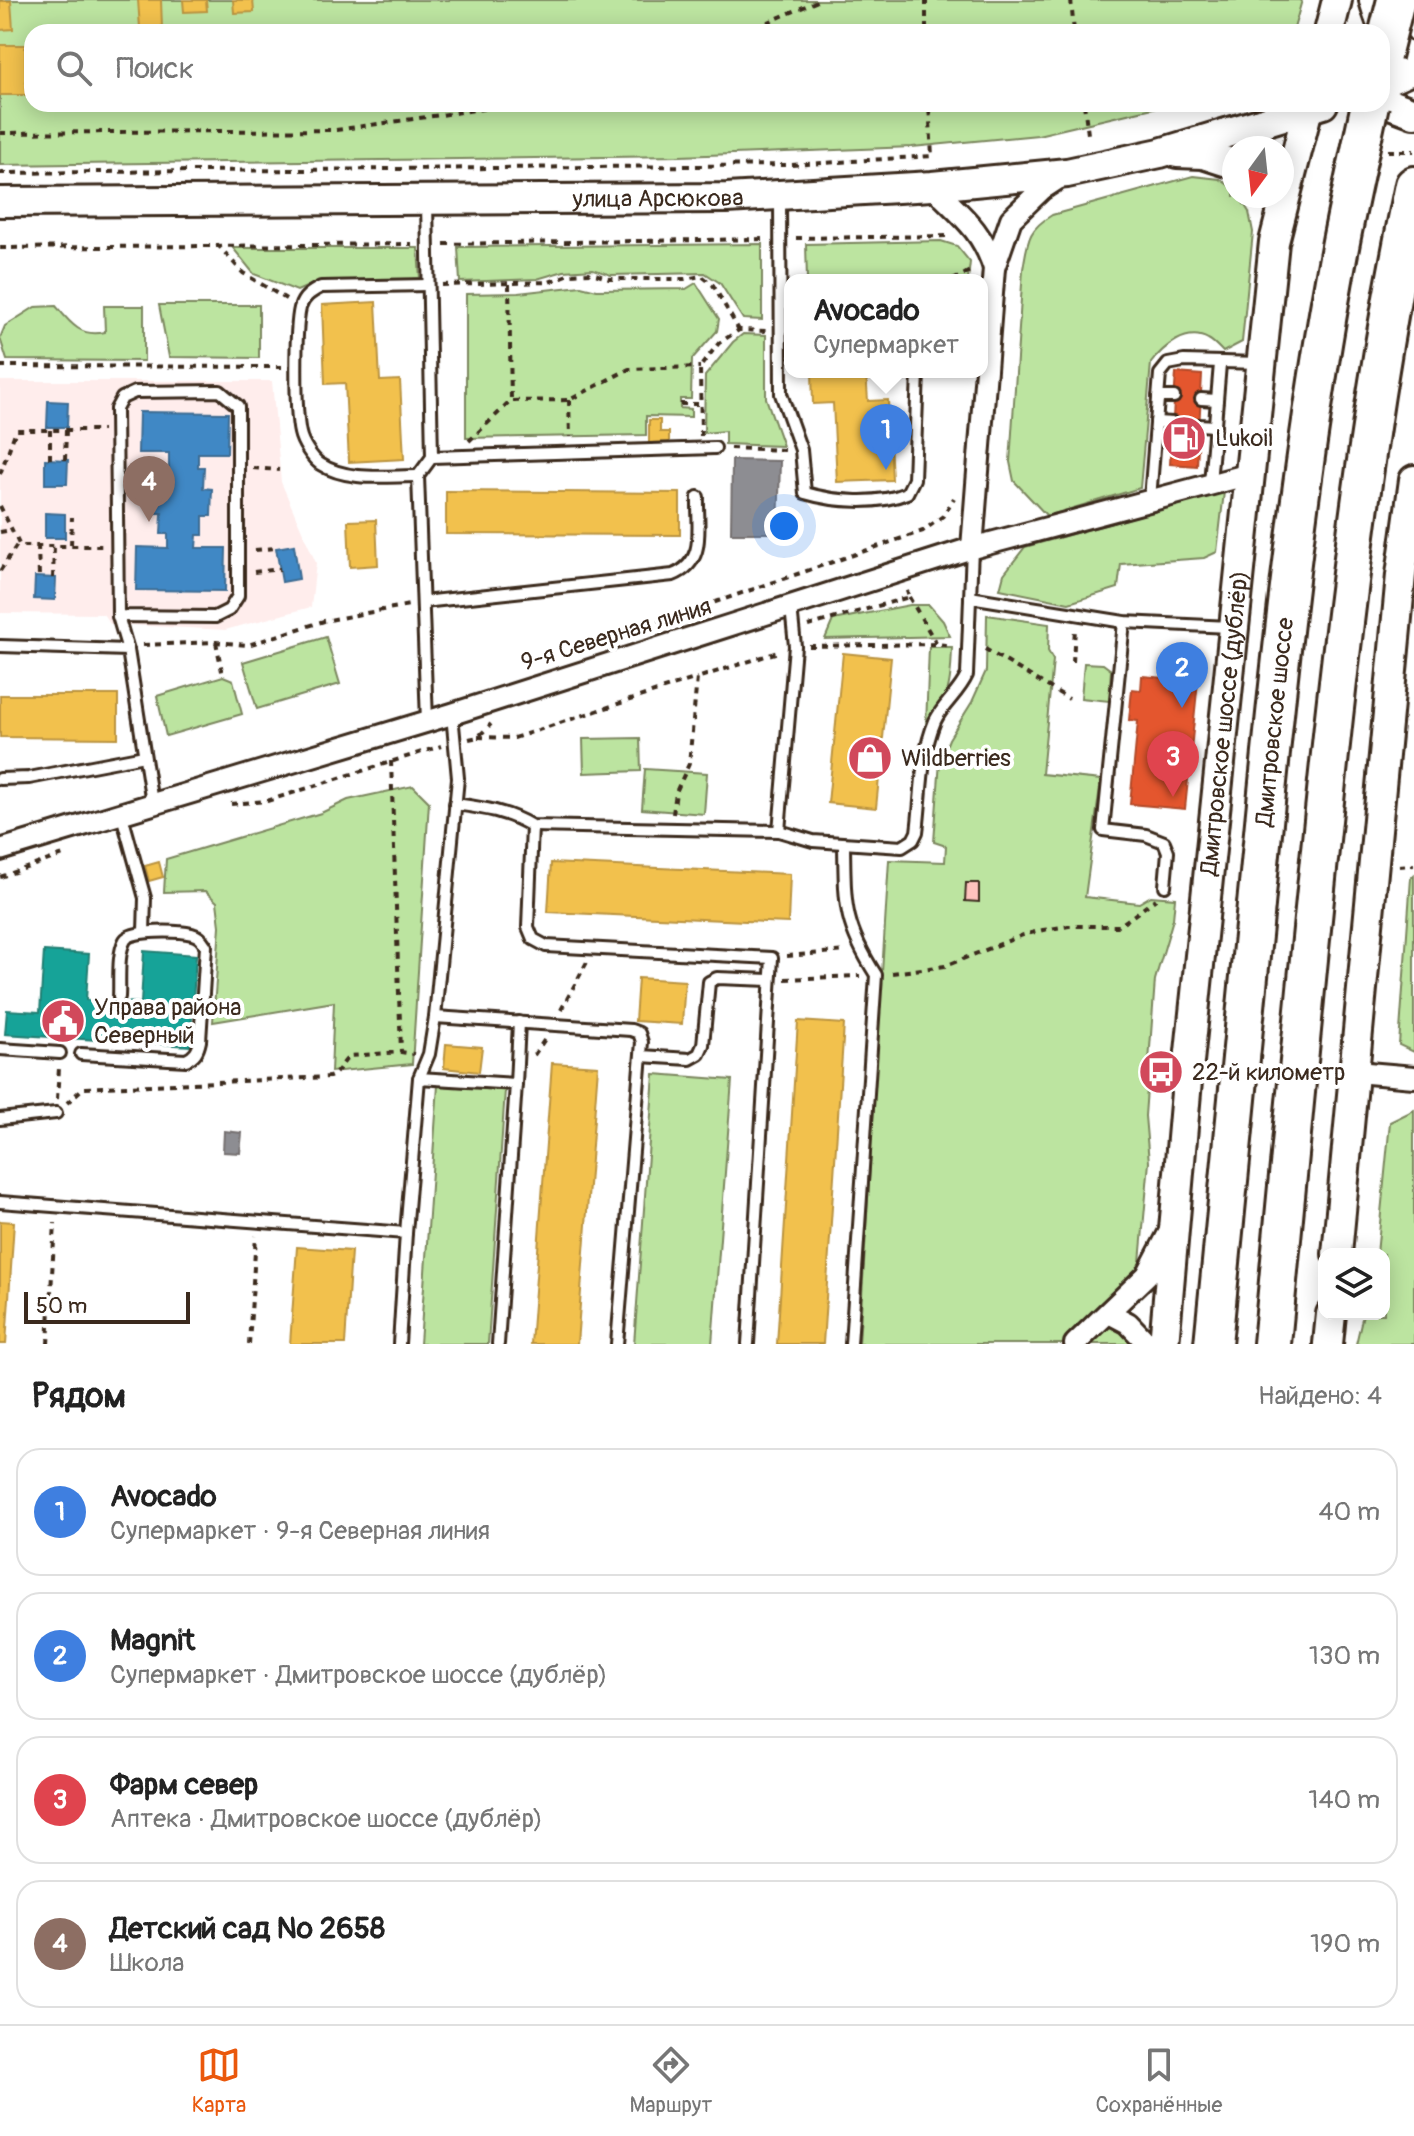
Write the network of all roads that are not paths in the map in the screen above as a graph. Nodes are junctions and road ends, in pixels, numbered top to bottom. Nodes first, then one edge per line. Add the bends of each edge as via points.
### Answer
1 (1337, 0) edge
2 (1374, 0) edge
3 (1396, 0) edge
4 (1331, 24) edge
5 (1381, 24) edge
6 (1390, 24) edge
7 (1390, 40) edge
8 (1414, 63) edge
9 (1414, 69) edge
10 (1390, 80) edge
11 (1390, 104) edge
12 (1293, 112) edge
13 (1311, 112) edge
14 (1368, 112) edge
15 (1414, 113) edge
16 (1160, 153) junction
17 (1222, 160) edge
18 (1067, 173) junction
19 (1414, 185) edge
20 (932, 186) junction
21 (780, 197) junction
22 (427, 201) junction
23 (0, 202) edge
24 (1271, 208) edge
25 (1274, 242) junction
26 (994, 268) junction
27 (428, 285) junction
28 (784, 286) edge
29 (784, 315) edge
30 (988, 344) edge
31 (1262, 363) junction
32 (1220, 364) junction
33 (918, 378) edge
34 (985, 378) edge
35 (1158, 397) junction
36 (1174, 397) dead end
37 (1201, 399) dead end
38 (1217, 400) junction
39 (1156, 422) junction
40 (1173, 423) dead end
41 (1199, 425) dead end
42 (1215, 426) junction
43 (715, 448) road end
44 (432, 457) junction
45 (1250, 474) junction
46 (418, 476) junction
47 (1414, 480) edge
48 (1210, 483) junction
49 (698, 497) dead end
50 (1150, 499) junction
51 (972, 548) junction
52 (970, 597) junction
53 (423, 602) junction
54 (791, 607) junction
55 (118, 616) junction
56 (1124, 622) junction
57 (1234, 628) junction
58 (0, 646) edge
59 (127, 648) junction
60 (452, 714) junction
61 (427, 721) junction
62 (144, 756) junction
63 (0, 779) edge
64 (152, 803) junction
65 (455, 804) junction
66 (121, 812) junction
67 (532, 826) junction
68 (779, 831) junction
69 (844, 845) junction
70 (0, 850) edge
71 (1165, 886) road end
72 (144, 932) junction
73 (770, 980) junction
74 (119, 997) dead end
75 (435, 1017) junction
76 (519, 1022) junction
77 (0, 1049) edge
78 (60, 1053) road end
79 (81, 1054) dead end
80 (641, 1056) junction
81 (1356, 1072) junction
82 (1414, 1077) edge
83 (419, 1078) junction
84 (516, 1084) junction
85 (56, 1113) road end
86 (0, 1119) edge
87 (0, 1202) edge
88 (1175, 1220) junction
89 (406, 1233) junction
90 (1338, 1248) edge
91 (1109, 1313) junction
92 (1330, 1320) edge
93 (399, 1344) edge
94 (498, 1344) edge
95 (617, 1344) edge
96 (748, 1344) edge
97 (851, 1344) edge
98 (1075, 1344) edge
99 (1148, 1344) edge
100 (1164, 1344) edge
101 (1213, 1344) edge
102 (1272, 1344) edge
103 (1328, 1344) edge

1 - 4 street
2 - 5 street
3 - 6 highway, bridge
7 - 8 street
9 - 10 street
11 - 15 street
12 - 16 street, улица Арсюкова
13 - 25 street, Дмитровское шоссе (дублёр)
14 - 101 highway, Дмитровское шоссе, bridge via 1315,393 1286,614
16 - 17 street
16 - 18 street, улица Арсюкова
18 - 20 street, улица Арсюкова
18 - 26 street via 1011,219
19 - 102 highway via 1359,515 1313,910
20 - 21 street, улица Арсюкова
20 - 26 street via 986,244
21 - 22 street, улица Арсюкова
21 - 28 lane
22 - 23 street, улица Арсюкова
22 - 27 lane
24 - 25 street
25 - 31 street, Дмитровское шоссе (дублёр)
26 - 30 street
27 - 44 lane
27 - 46 lane via 321,287 307,295 300,308 300,435 318,462 353,476
29 - 33 lane via 781,394 801,450 805,493 824,499 892,500 907,493 914,479
31 - 32 lane
31 - 45 street, Дмитровское шоссе (дублёр)
32 - 35 lane via 1168,364 1160,374
32 - 38 lane
34 - 51 street
35 - 36 lane
35 - 39 lane
37 - 38 lane
38 - 42 lane
39 - 40 lane
39 - 50 lane
41 - 42 lane
42 - 48 lane
43 - 44 lane
44 - 46 lane
45 - 48 street, 9-я Северная линия
45 - 57 street, Дмитровское шоссе (дублёр)
46 - 53 lane
47 - 81 street
48 - 50 street, 9-я Северная линия
49 - 53 lane via 697,555 684,571
50 - 51 street, 9-я Северная линия
51 - 52 lane
51 - 54 street, 9-я Северная линия
52 - 56 lane
52 - 69 lane via 967,675 936,719 923,760 913,840 902,847
53 - 61 lane
54 - 60 street, 9-я Северная линия
54 - 68 lane via 795,646
55 - 55 lane via 116,409 122,398 135,392 220,391 238,406 238,596 229,610 215,617
55 - 59 lane
56 - 57 lane
56 - 71 lane via 1103,830 1164,842
57 - 88 street, Дмитровское шоссе (дублёр)
58 - 59 lane
59 - 62 lane
60 - 61 street, 9-я Северная линия
60 - 65 lane
61 - 64 street, 9-я Северная линия
62 - 63 lane
62 - 64 lane
64 - 66 street, 9-я Северная линия
65 - 67 lane via 492,808
65 - 75 lane
66 - 70 street, 9-я Северная линия
66 - 72 lane via 145,898
67 - 68 lane
67 - 73 lane via 528,927 533,939 546,946 772,958
68 - 69 lane
69 - 97 lane via 845,907 860,950 876,975
72 - 74 lane via 128,936 122,945
72 - 79 lane via 192,934 206,946 198,1051 186,1060
73 - 80 lane via 709,982 699,1054 690,1059
73 - 96 lane
75 - 76 lane
75 - 83 lane
76 - 80 lane via 631,1030 639,1033
76 - 84 lane
77 - 78 lane
80 - 95 lane
81 - 82 street
81 - 90 street
83 - 84 lane
83 - 89 lane
84 - 94 lane
85 - 86 lane
87 - 89 lane
88 - 91 street via 1147,1275
88 - 100 street, Дмитровское шоссе (дублёр)
89 - 93 lane
91 - 98 street
91 - 99 street
92 - 103 street

